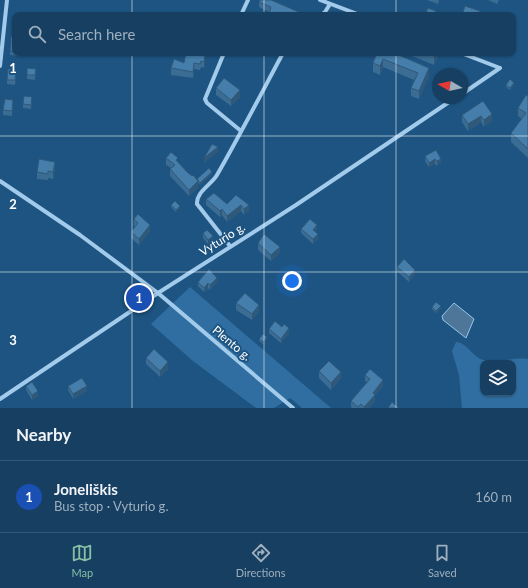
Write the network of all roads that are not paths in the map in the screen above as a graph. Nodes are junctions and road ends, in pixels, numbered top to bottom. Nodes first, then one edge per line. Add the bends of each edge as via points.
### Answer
1 (7, 0) edge
2 (248, 0) edge
3 (320, 0) edge
4 (330, 4) junction
5 (242, 12) edge
6 (325, 12) edge
7 (352, 12) edge
8 (223, 56) edge
9 (281, 56) edge
10 (469, 56) edge
11 (0, 66) edge
12 (468, 90) edge
13 (446, 104) edge
14 (241, 131) junction
15 (0, 181) edge
16 (230, 246) junction
17 (158, 293) junction
18 (0, 399) edge
19 (293, 408) edge

1 - 11 street
2 - 5 street
3 - 4 street
4 - 6 street
4 - 7 street
8 - 14 street via 205,99
9 - 14 street
10 - 12 street via 500,68
13 - 16 street, Vyturio g.
14 - 16 street via 217,176 197,200 197,204
15 - 17 street, Plento g. via 80,235
16 - 17 street, Vyturio g.
17 - 18 street, Vyturio g.
17 - 19 street, Plento g.

